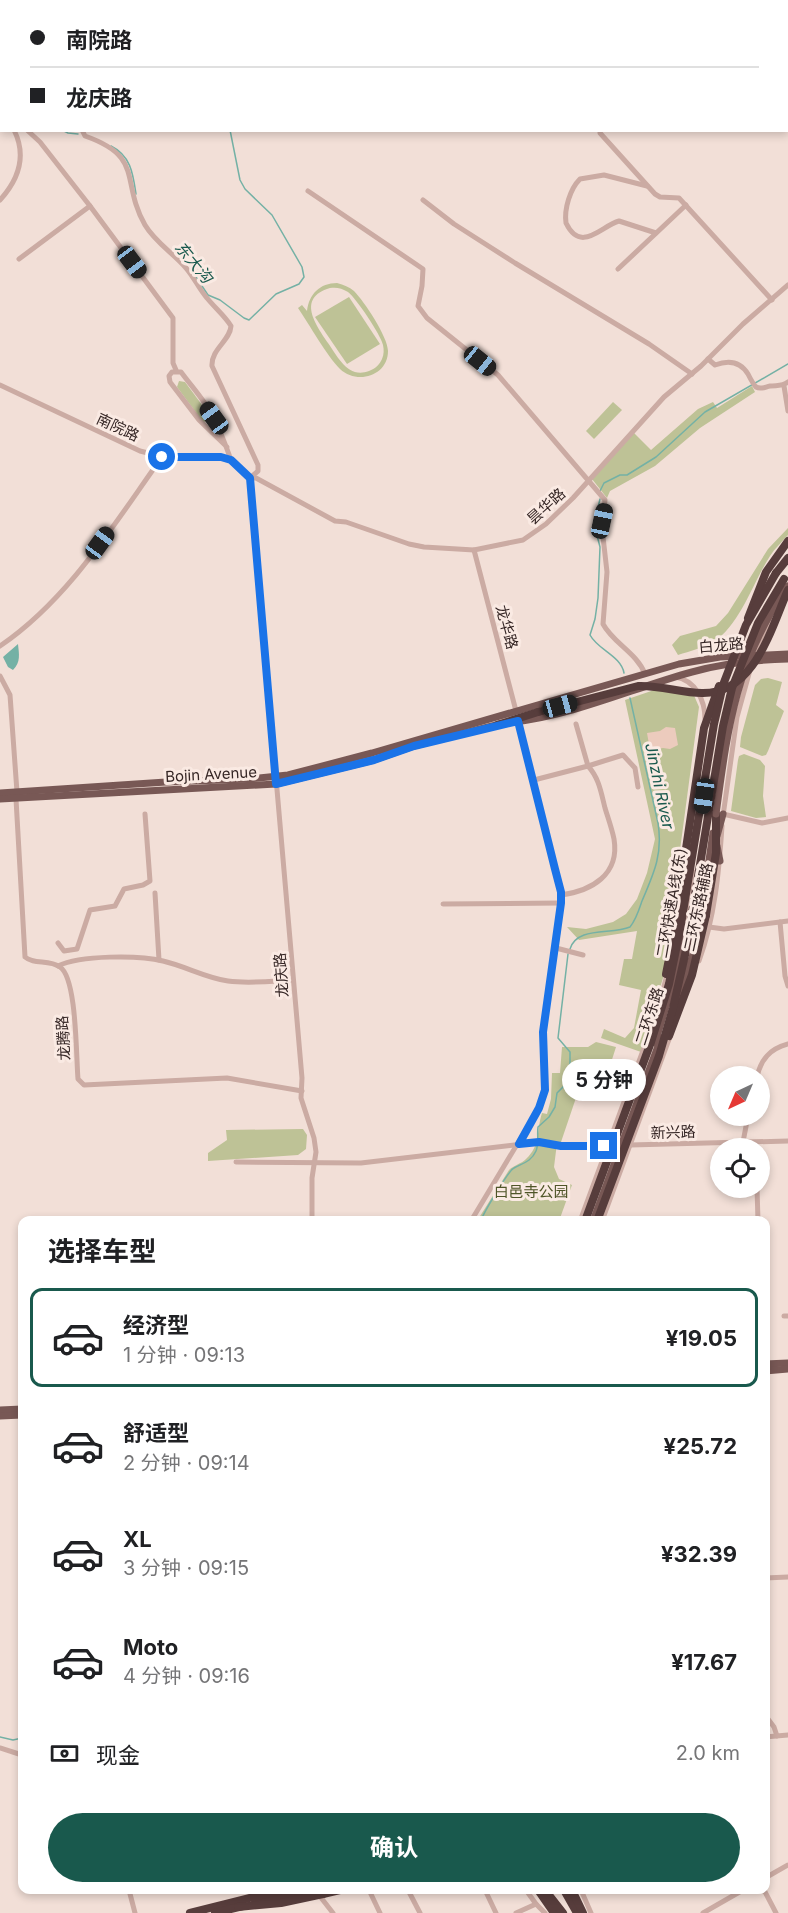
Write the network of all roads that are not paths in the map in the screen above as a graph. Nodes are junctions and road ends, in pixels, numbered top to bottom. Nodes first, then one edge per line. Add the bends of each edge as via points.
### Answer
1 (15, 132) edge
2 (21, 132) edge
3 (28, 132) edge
4 (83, 132) edge
5 (600, 132) edge
6 (18, 138) junction
7 (646, 186) junction
8 (308, 191) dead end
9 (0, 200) edge
10 (423, 200) dead end
11 (686, 205) junction
12 (90, 206) junction
13 (656, 233) junction
14 (19, 259) dead end
15 (618, 269) dead end
16 (788, 285) edge
17 (772, 300) junction
18 (708, 359) junction
19 (176, 370) junction
20 (692, 374) junction
21 (786, 384) edge
22 (0, 385) edge
23 (788, 411) edge
24 (227, 447) junction
25 (162, 457) junction
26 (231, 460) junction
27 (250, 478) junction
28 (588, 480) junction
29 (788, 541) edge
30 (474, 550) junction
31 (788, 557) edge
32 (788, 575) edge
33 (788, 590) edge
34 (747, 622) junction
35 (0, 646) edge
36 (788, 654) edge
37 (755, 658) junction
38 (788, 659) edge
39 (731, 660) junction
40 (657, 670) junction
41 (645, 674) junction
42 (0, 675) edge
43 (674, 677) junction
44 (662, 681) junction
45 (516, 711) junction
46 (518, 721) junction
47 (705, 722) junction
48 (576, 724) dead end
49 (497, 725) junction
50 (394, 749) junction
51 (588, 765) junction
52 (708, 770) junction
53 (275, 780) junction
54 (534, 780) junction
55 (638, 787) dead end
56 (0, 793) edge
57 (16, 795) junction
58 (0, 800) edge
59 (145, 814) dead end
60 (717, 814) junction
61 (788, 818) edge
62 (716, 840) junction
63 (710, 859) junction
64 (720, 861) junction
65 (155, 893) dead end
66 (561, 895) junction
67 (442, 903) dead end
68 (561, 903) junction
69 (686, 920) junction
70 (788, 921) edge
71 (780, 922) junction
72 (709, 927) junction
73 (58, 943) dead end
74 (556, 948) junction
75 (583, 955) dead end
76 (80, 960) junction
77 (159, 960) junction
78 (680, 961) junction
79 (58, 966) junction
80 (67, 974) junction
81 (293, 980) junction
82 (788, 986) edge
83 (651, 1042) junction
84 (788, 1044) edge
85 (656, 1064) junction
86 (761, 1066) edge
87 (302, 1091) junction
88 (788, 1141) edge
89 (770, 1142) edge
90 (710, 1143) edge
91 (519, 1144) junction
92 (630, 1145) junction
93 (608, 1146) junction
94 (314, 1161) junction
95 (236, 1162) dead end
96 (757, 1198) edge
97 (312, 1216) edge
98 (474, 1216) edge
99 (584, 1216) edge
100 (584, 1216) edge
101 (593, 1216) edge
102 (593, 1216) edge
103 (602, 1216) edge
104 (602, 1216) edge
105 (758, 1216) edge
106 (770, 1364) edge
107 (788, 1364) edge
108 (788, 1369) edge
109 (770, 1371) edge
110 (0, 1410) edge
111 (18, 1412) edge
112 (18, 1413) edge
113 (0, 1416) edge
114 (788, 1577) edge
115 (770, 1578) edge
116 (770, 1722) edge
117 (788, 1735) edge
118 (777, 1736) junction
119 (770, 1737) edge
120 (0, 1748) edge
121 (18, 1754) edge
122 (788, 1865) edge
123 (770, 1875) edge
124 (130, 1894) edge
125 (268, 1894) edge
126 (288, 1894) edge
127 (318, 1894) edge
128 (323, 1894) edge
129 (371, 1894) edge
130 (410, 1894) edge
131 (487, 1894) edge
132 (529, 1894) edge
133 (541, 1894) edge
134 (551, 1894) edge
135 (570, 1894) edge
136 (570, 1894) edge
137 (582, 1894) edge
138 (736, 1894) edge
139 (766, 1894) edge
140 (237, 1904) junction
141 (536, 1904) junction
142 (135, 1913) edge
143 (190, 1913) edge
144 (215, 1913) edge
145 (333, 1913) edge
146 (380, 1913) edge
147 (420, 1913) edge
148 (496, 1913) edge
149 (516, 1913) edge
150 (544, 1913) edge
151 (554, 1913) edge
152 (563, 1913) edge
153 (577, 1913) edge
154 (584, 1913) edge
155 (591, 1913) edge
156 (703, 1913) edge
157 (776, 1913) edge

1 - 6 street
2 - 6 street
3 - 12 street
4 - 27 street via 125,160 135,203 146,227 186,268 231,326 230,334 214,354 212,366 258,465 258,471
5 - 7 street
6 - 9 street via 20,165
7 - 11 street via 657,196 676,196
7 - 13 street via 604,175 580,179 568,205 566,223 576,235 586,237 620,221
8 - 28 street via 423,269 418,306 427,318 498,375
10 - 20 street via 480,241
11 - 13 street
11 - 17 street
12 - 14 street
12 - 19 street via 173,318
13 - 15 street
16 - 17 street, 昙华路
17 - 18 street, 昙华路
18 - 20 street, 昙华路
18 - 21 street via 715,365 733,362 764,388
19 - 24 street via 214,418
19 - 24 street via 170,374 170,382 198,420
20 - 28 street, 昙华路 via 664,397
21 - 23 street
22 - 25 street, 南院路 via 140,451
24 - 26 street
25 - 26 street, 南院路
25 - 35 street via 76,577 17,636
26 - 27 street
27 - 30 street, 昙华路 via 335,521 424,547
27 - 53 street
28 - 30 street, 昙华路 via 535,533 516,542
28 - 41 street via 605,500 602,528 607,572 603,624 638,661
29 - 34 highway via 761,582
30 - 45 street, 龙华路
31 - 34 street, 二环东路辅路
31 - 83 highway, 二环快速A线(东), bridge via 755,606 723,685 678,942
32 - 60 main road, 二环东路, bridge via 757,628 734,684 722,731
32 - 85 highway, bridge via 758,623 730,695 682,966
33 - 37 street, 二环东路辅路
33 - 49 highway, bridge via 757,658 741,679 725,689 704,693 638,686
33 - 60 main road, 二环东路, bridge via 756,641 739,686 730,720
34 - 39 street, 二环东路辅路
36 - 37 main road, 白龙路
37 - 38 main road, 白龙路
37 - 39 main road, 白龙路
37 - 60 street, 二环东路辅路 via 737,717
39 - 40 main road, 白龙路 via 690,661
39 - 43 main road, 白龙路
39 - 47 highway
39 - 52 street, 二环东路辅路 via 716,713
40 - 41 main road, Bojin Avenue
40 - 44 main road via 665,674
41 - 45 main road, Bojin Avenue
42 - 57 street via 10,695
43 - 44 main road, 白龙路
43 - 47 street via 686,681 699,694 705,706
44 - 46 main road, Bojin Avenue
45 - 50 main road, Bojin Avenue
46 - 49 main road, Bojin Avenue
46 - 54 street
47 - 52 street
47 - 83 highway, bridge via 677,918
48 - 51 street
49 - 50 main road, Bojin Avenue
50 - 53 main road, Bojin Avenue
51 - 54 street
51 - 55 street via 623,755 634,768
51 - 66 street via 596,775 614,840 613,860 594,885
52 - 69 street, 二环东路辅路
53 - 57 main road, Bojin Avenue
53 - 81 street, 龙庆路
54 - 66 street
56 - 57 main road, Bojin Avenue
57 - 58 main road, Bojin Avenue
57 - 79 street via 25,957
59 - 73 street via 150,881 124,889 115,906 90,910 77,949 64,951
60 - 61 street via 762,823
60 - 62 highway
60 - 63 main road, 二环东路
60 - 64 street, 二环东路辅路
60 - 78 main road, 二环东路 via 696,913
62 - 63 main road
62 - 64 main road
62 - 85 highway, bridge via 698,955 687,994
63 - 101 main road, 二环东路 via 688,972
64 - 72 street, 二环东路辅路
65 - 77 street
66 - 68 street
67 - 68 street
68 - 74 street
69 - 78 main road
69 - 93 street, 二环东路辅路
70 - 71 street
71 - 72 street via 724,929
71 - 82 street
72 - 92 street, 二环东路辅路
74 - 75 street
74 - 91 street via 543,1032 545,1090
76 - 77 street
76 - 79 street
76 - 80 street
77 - 81 street via 226,981
78 - 102 main road, 二环东路
79 - 80 street
80 - 87 street, 龙腾路 via 74,1007 78,1079 84,1085 227,1078
81 - 87 street, 龙庆路
83 - 99 highway, 二环快速A线(东), bridge
84 - 86 street via 777,1047
85 - 103 highway, bridge
87 - 94 street, 龙庆路 via 314,1138
88 - 89 street, 新兴路
90 - 92 street, 新兴路
91 - 93 street
91 - 94 street via 361,1162
91 - 98 street
92 - 104 street, 二环东路辅路
93 - 100 street, 二环东路辅路
94 - 95 street
94 - 97 street, 龙庆路
96 - 105 street
106 - 107 main road
108 - 109 main road
110 - 111 main road
112 - 113 main road
114 - 115 street
116 - 118 street
117 - 118 street
118 - 119 street
120 - 121 street
122 - 123 street
124 - 142 street
125 - 140 highway
126 - 140 highway, bridge
127 - 145 street
128 - 140 highway, bridge via 281,1903
129 - 146 street
130 - 147 street
131 - 148 street
132 - 141 street
133 - 151 highway
134 - 152 highway
135 - 153 highway
136 - 154 highway
137 - 155 street
138 - 156 street
139 - 157 street
140 - 143 highway
140 - 144 highway
141 - 149 street
141 - 150 street

